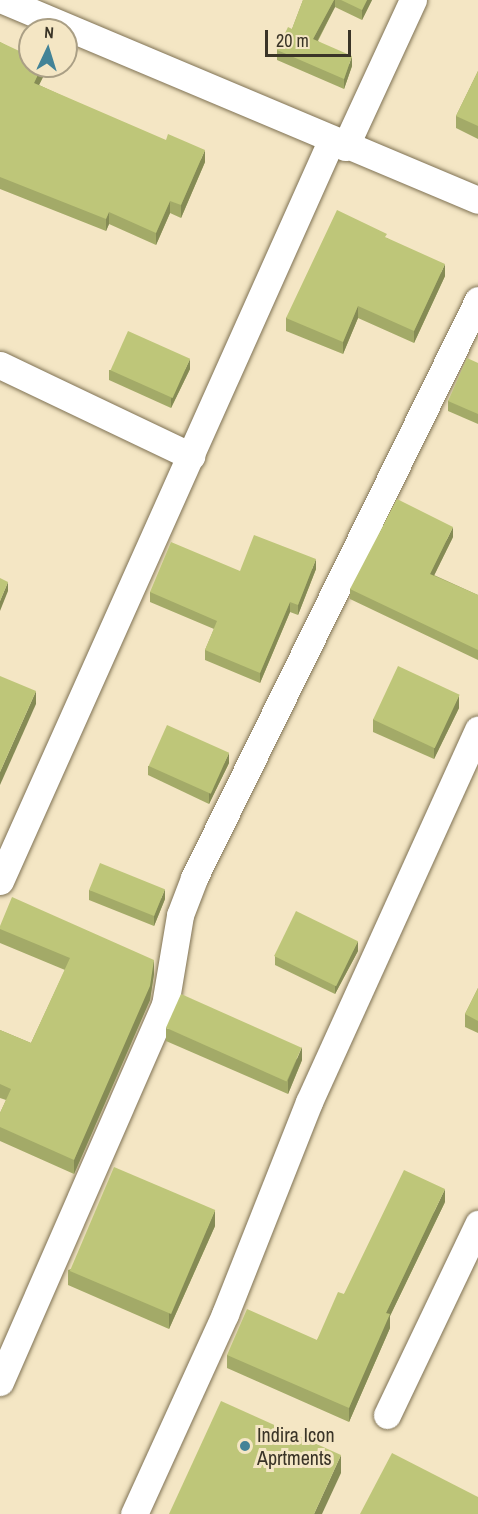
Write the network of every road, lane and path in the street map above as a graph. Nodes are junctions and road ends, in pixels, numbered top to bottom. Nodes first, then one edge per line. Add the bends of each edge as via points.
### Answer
1 (3, 0) edge
2 (413, 0) edge
3 (338, 144) junction
4 (478, 200) edge
5 (478, 300) edge
6 (0, 365) edge
7 (191, 456) junction
8 (478, 729) edge
9 (0, 881) edge
10 (478, 1224) edge
11 (0, 1382) edge
12 (387, 1415) dead end
13 (134, 1514) edge

1 - 3 street
2 - 3 street
3 - 4 street
3 - 7 street
5 - 11 street via 194,878 180,915 165,1005
6 - 7 street
7 - 9 street
8 - 13 street via 309,1102 225,1314
10 - 12 street

